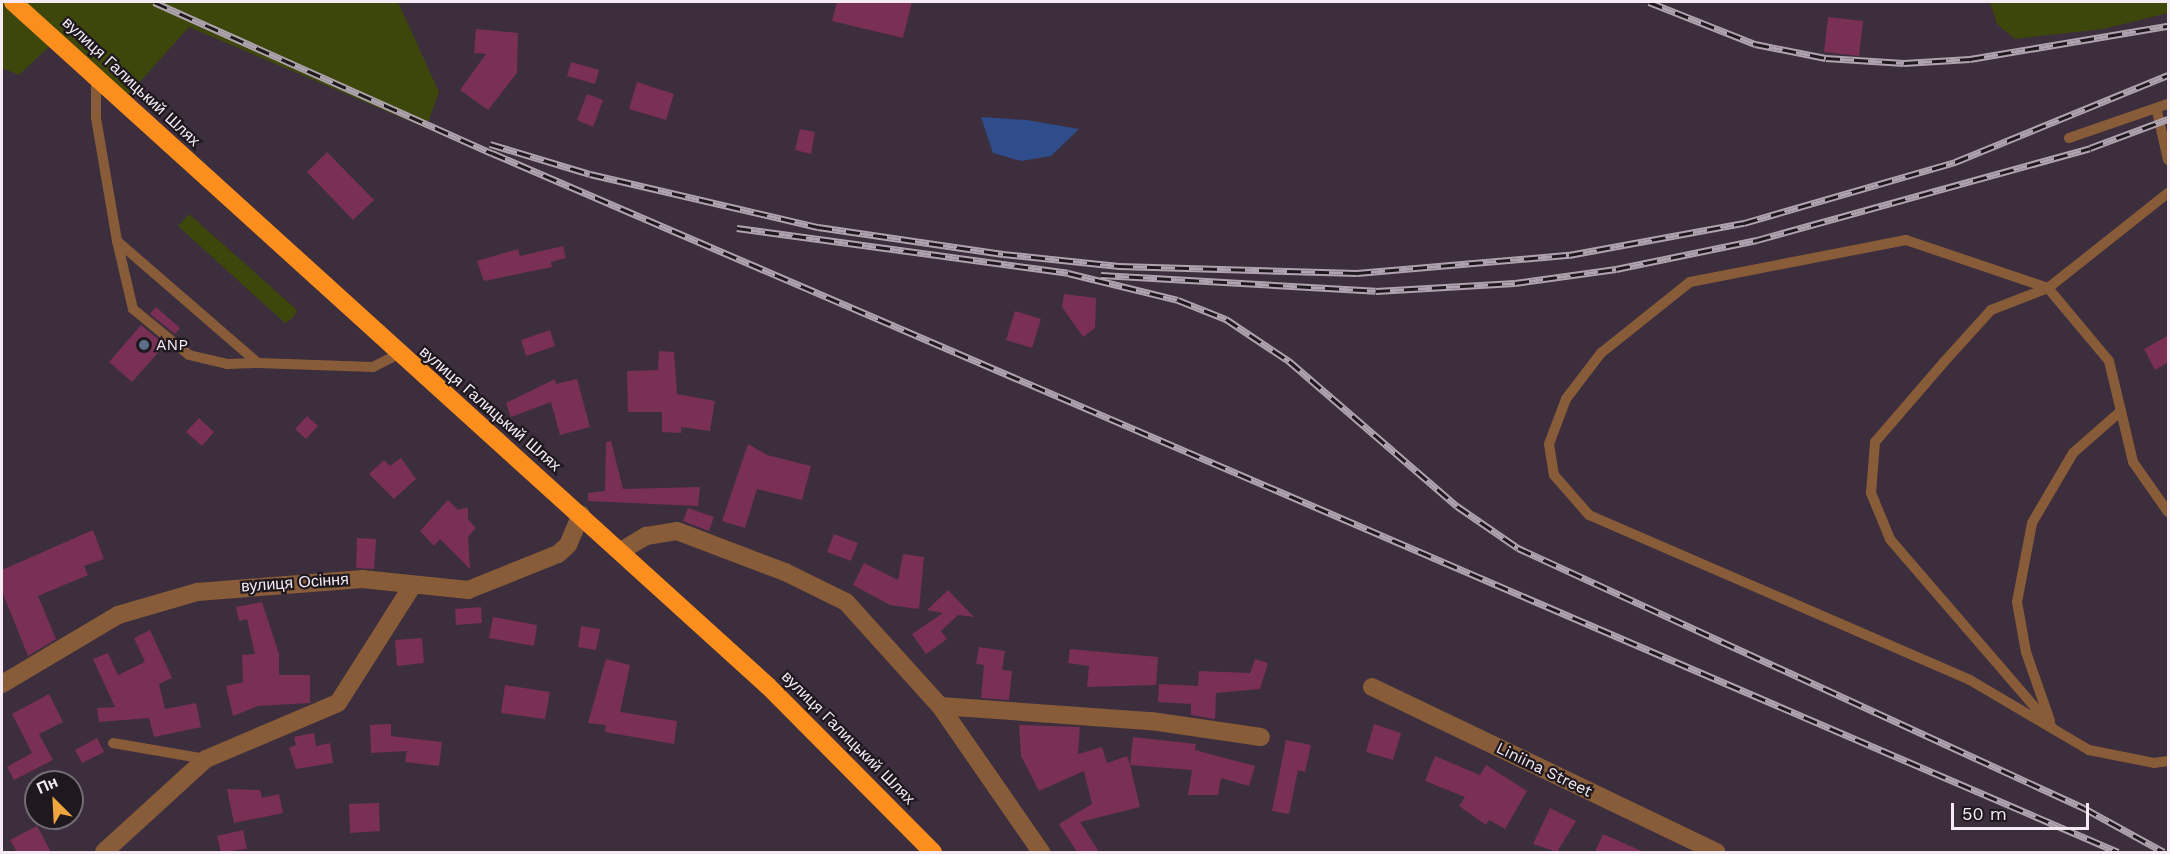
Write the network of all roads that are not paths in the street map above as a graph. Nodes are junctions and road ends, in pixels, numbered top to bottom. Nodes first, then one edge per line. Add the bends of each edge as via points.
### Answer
1 (13, 2) edge
2 (96, 76) junction
3 (2169, 104) edge
4 (2157, 111) junction
5 (2069, 138) dead end
6 (2169, 160) edge
7 (2169, 193) edge
8 (117, 241) junction
9 (2048, 288) junction
10 (398, 354) junction
11 (258, 363) junction
12 (2121, 411) junction
13 (2169, 512) edge
14 (581, 515) junction
15 (621, 551) junction
16 (411, 588) junction
17 (2, 684) edge
18 (1372, 687) dead end
19 (940, 706) junction
20 (2052, 727) junction
21 (1262, 738) dead end
22 (113, 743) dead end
23 (206, 759) junction
24 (2169, 761) edge
25 (104, 852) edge
26 (933, 852) edge
27 (1041, 852) edge
28 (1717, 852) edge

1 - 2 highway, вулиця Галицький Шлях
2 - 8 lane via 96,118
2 - 10 highway, вулиця Галицький Шлях
3 - 4 lane
4 - 5 lane
4 - 6 lane
7 - 9 lane
8 - 11 lane
8 - 11 lane via 133,309 189,355 227,364
9 - 12 lane via 2109,361
9 - 20 lane via 1991,310 1936,371 1875,442 1871,494 1890,539
9 - 20 lane via 1906,240 1690,282 1601,353 1566,399 1549,444 1554,475 1589,515 1970,680
10 - 11 lane via 373,367
10 - 14 highway, вулиця Галицький Шлях
12 - 13 lane via 2133,462
12 - 20 lane via 2073,453 2032,523 2017,602 2026,652
14 - 15 highway, вулиця Галицький Шлях
14 - 16 street, вулиця Осіння via 568,546 543,563 468,590
15 - 19 street via 646,536 677,531 785,572 846,602
15 - 26 highway, вулиця Галицький Шлях via 840,754
16 - 17 street, вулиця Осіння via 362,579 296,580 157,600 118,615
16 - 23 street via 338,703
18 - 28 street, Liniina Street
19 - 21 street via 1151,721
19 - 27 street
20 - 24 lane via 2089,750 2154,763
22 - 23 lane
23 - 25 street

